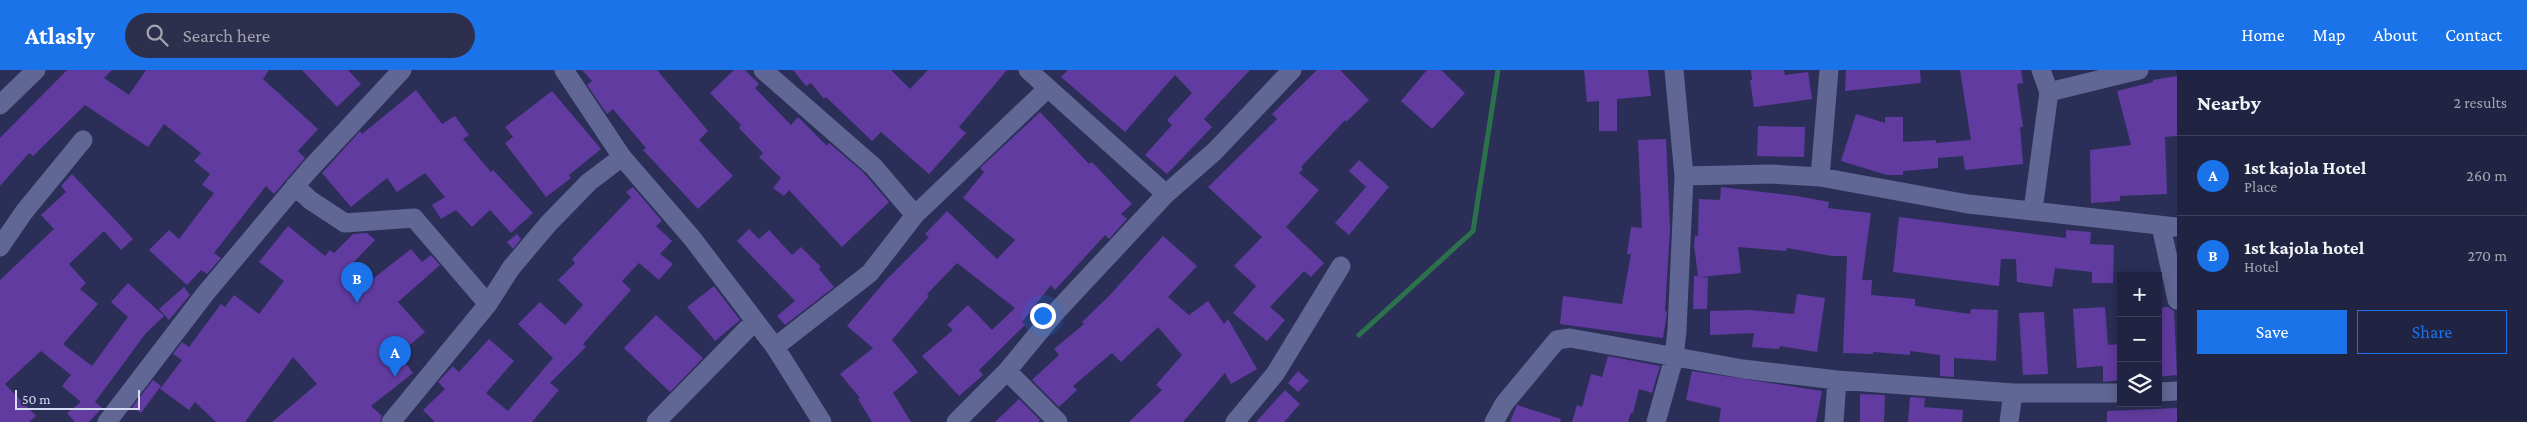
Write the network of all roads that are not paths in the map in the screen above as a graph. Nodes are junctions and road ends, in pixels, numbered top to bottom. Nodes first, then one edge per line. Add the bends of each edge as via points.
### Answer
1 (36, 70) edge
2 (402, 70) edge
3 (564, 70) edge
4 (763, 70) edge
5 (1028, 70) edge
6 (1674, 70) edge
7 (1829, 70) edge
8 (2041, 70) edge
9 (2139, 70) edge
10 (1282, 74) edge
11 (1048, 88) junction
12 (2049, 92) junction
13 (0, 105) edge
14 (83, 140) dead end
15 (622, 157) junction
16 (1684, 176) junction
17 (1820, 178) junction
18 (296, 186) junction
19 (1166, 194) junction
20 (2033, 210) junction
21 (915, 215) junction
22 (2169, 226) edge
23 (0, 247) edge
24 (1342, 266) dead end
25 (2177, 300) edge
26 (488, 304) junction
27 (755, 321) junction
28 (775, 347) junction
29 (1674, 358) junction
30 (1007, 371) junction
31 (1837, 380) junction
32 (2177, 391) edge
33 (2162, 392) edge
34 (2012, 393) junction
35 (2117, 393) edge
36 (107, 422) edge
37 (391, 422) edge
38 (656, 422) edge
39 (822, 422) edge
40 (956, 422) edge
41 (1058, 422) edge
42 (1235, 422) edge
43 (1494, 422) edge
44 (1656, 422) edge
45 (1834, 422) edge
46 (2009, 422) edge

1 - 13 street
2 - 18 street
3 - 15 street
4 - 21 street via 874,167
5 - 11 street
6 - 16 street
7 - 17 street
8 - 12 street
9 - 12 street
10 - 19 street via 1215,151
11 - 19 street
11 - 21 street
12 - 20 street
14 - 23 street
15 - 26 street via 590,182 549,223 510,268
15 - 27 street via 692,238
16 - 17 street via 1771,174
16 - 29 street
17 - 20 street via 1950,202
18 - 26 street via 310,200 345,223 414,218
18 - 36 street via 205,294
19 - 30 street via 1054,314
20 - 22 street
21 - 28 street via 870,273
22 - 25 street
24 - 42 street via 1275,374
26 - 37 street
27 - 28 street
27 - 38 street
28 - 39 street
29 - 31 street
29 - 43 street via 1595,341 1557,340 1504,404
29 - 44 street
30 - 40 street
30 - 41 street
31 - 34 street
31 - 45 street
32 - 33 street
34 - 35 street
34 - 46 street

